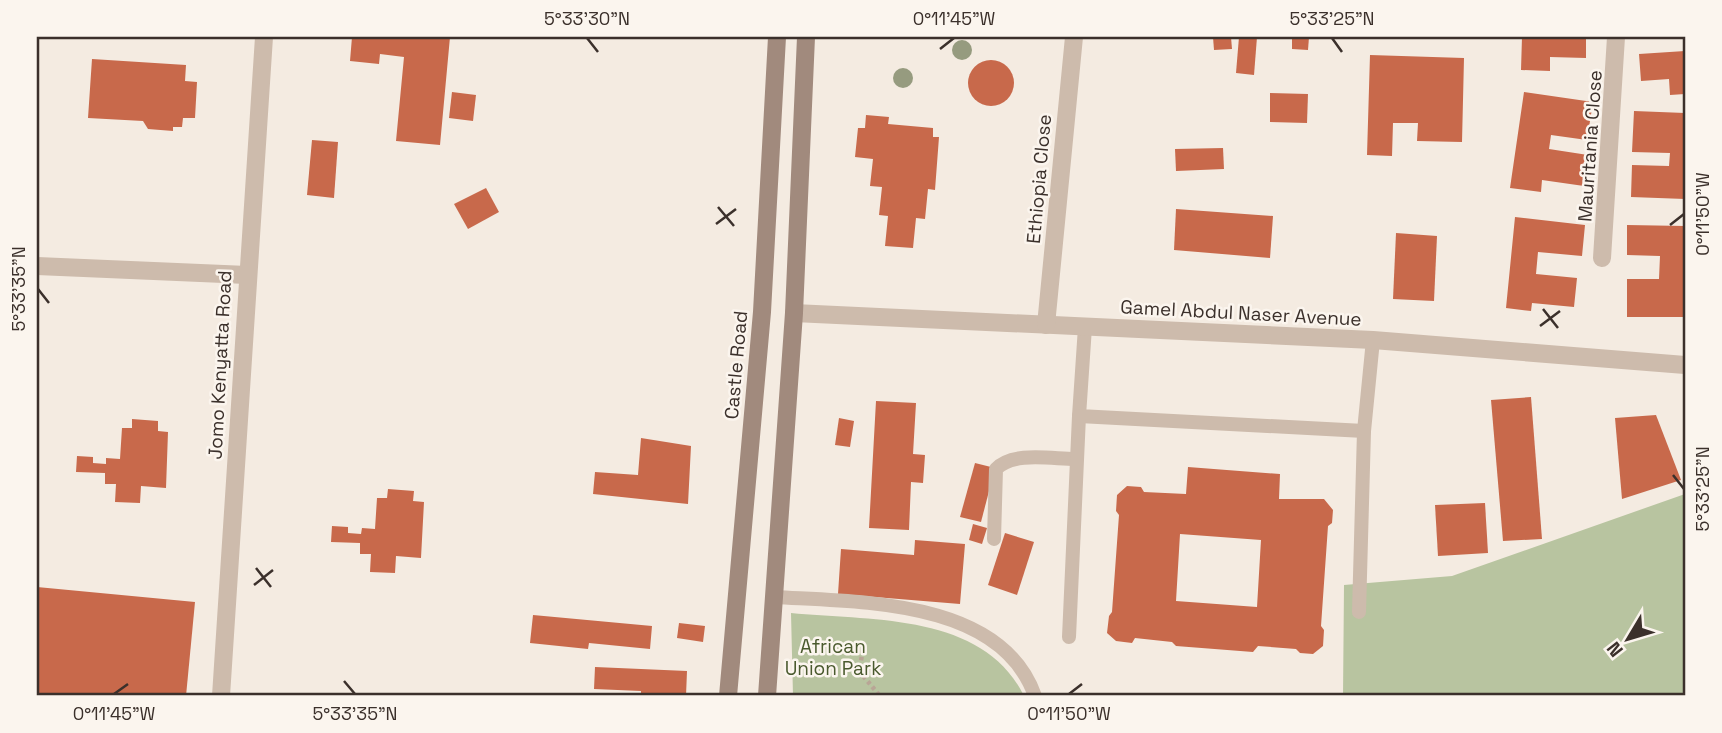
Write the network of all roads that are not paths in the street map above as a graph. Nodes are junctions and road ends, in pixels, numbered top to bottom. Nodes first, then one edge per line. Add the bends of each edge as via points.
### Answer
1 (264, 37) edge
2 (777, 37) edge
3 (806, 37) edge
4 (1074, 37) edge
5 (1616, 37) edge
6 (1602, 258) dead end
7 (37, 267) edge
8 (247, 275) junction
9 (794, 313) junction
10 (1046, 325) junction
11 (1085, 327) junction
12 (1373, 341) junction
13 (1685, 365) edge
14 (1079, 416) junction
15 (1364, 431) junction
16 (1075, 459) junction
17 (993, 539) dead end
18 (775, 597) junction
19 (1359, 612) dead end
20 (1069, 637) dead end
21 (222, 696) edge
22 (728, 696) edge
23 (767, 696) edge
24 (1035, 696) edge

1 - 8 street, Jomo Kenyatta Road
2 - 22 main road, Castle Road via 762,312
3 - 9 main road
4 - 10 street, Ethiopia Close
5 - 6 street, Mauritania Close
7 - 8 street
8 - 21 street, Jomo Kenyatta Road
9 - 10 street, Gamel Abdul Naser Avenue
9 - 18 main road
10 - 11 street, Gamel Abdul Naser Avenue
11 - 12 street, Gamel Abdul Naser Avenue
11 - 14 lane
12 - 13 street, Gamel Abdul Naser Avenue
12 - 15 lane
14 - 15 lane
14 - 16 lane
15 - 19 lane
16 - 17 lane via 1002,463 996,470
16 - 20 lane
18 - 23 main road
18 - 24 lane via 900,608 954,620 976,629 1005,651 1020,666

